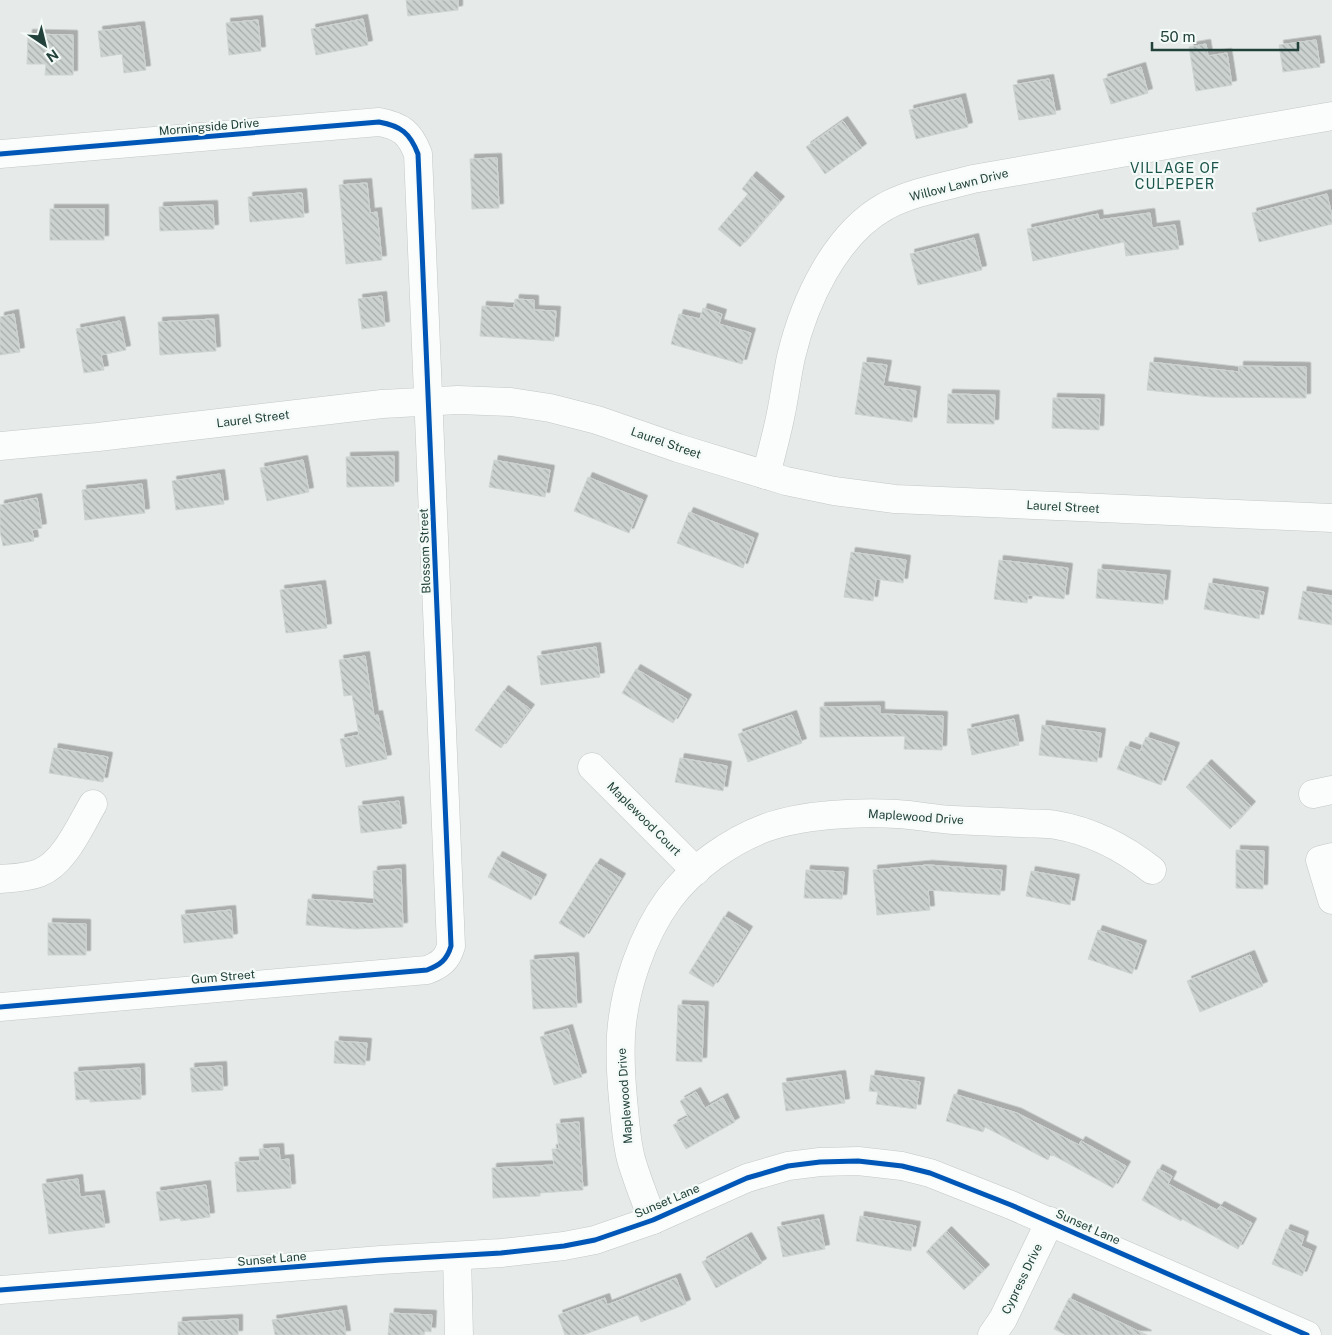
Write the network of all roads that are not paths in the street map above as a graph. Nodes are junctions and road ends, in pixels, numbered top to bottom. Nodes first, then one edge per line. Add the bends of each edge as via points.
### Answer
1 (1332, 116) edge
2 (413, 141) joint
3 (0, 154) edge
4 (429, 400) junction
5 (0, 446) edge
6 (766, 475) junction
7 (1332, 518) edge
8 (592, 767) dead end
9 (93, 804) dead end
10 (1332, 857) edge
11 (1152, 870) dead end
12 (696, 871) junction
13 (0, 879) edge
14 (1332, 900) edge
15 (445, 959) joint
16 (0, 1007) edge
17 (653, 1220) junction
18 (1050, 1221) junction
19 (457, 1256) junction
20 (0, 1290) edge
21 (459, 1335) edge
22 (992, 1335) edge
23 (1307, 1335) edge

1 - 6 street, Willow Lawn Drive via 972,179 914,194 885,207 848,237 832,258 813,294 791,355 782,412
2 - 3 street, Morningside Drive via 392,124 379,122
2 - 4 street, Blossom Street via 418,154
4 - 5 street, Laurel Street
4 - 6 street, Laurel Street via 512,402 550,408
4 - 15 street, Blossom Street via 450,946
6 - 7 street, Laurel Street via 834,491 895,499
8 - 12 street, Maplewood Court
9 - 13 street via 54,864 24,878
10 - 14 street via 1320,860
11 - 12 street, Maplewood Drive via 1112,844 1056,825 899,814 849,814 799,820 767,828 719,853
12 - 17 street, Maplewood Drive via 669,899 639,956 628,991 622,1033 621,1069 631,1157
15 - 16 street, Gum Street via 426,970
17 - 18 street, Sunset Lane via 708,1194 788,1166 858,1161 930,1173
17 - 19 street, Sunset Lane via 594,1240 564,1246
18 - 22 street, Cypress Drive via 1003,1319
18 - 23 street, Sunset Lane
19 - 20 street, Sunset Lane
19 - 21 street

